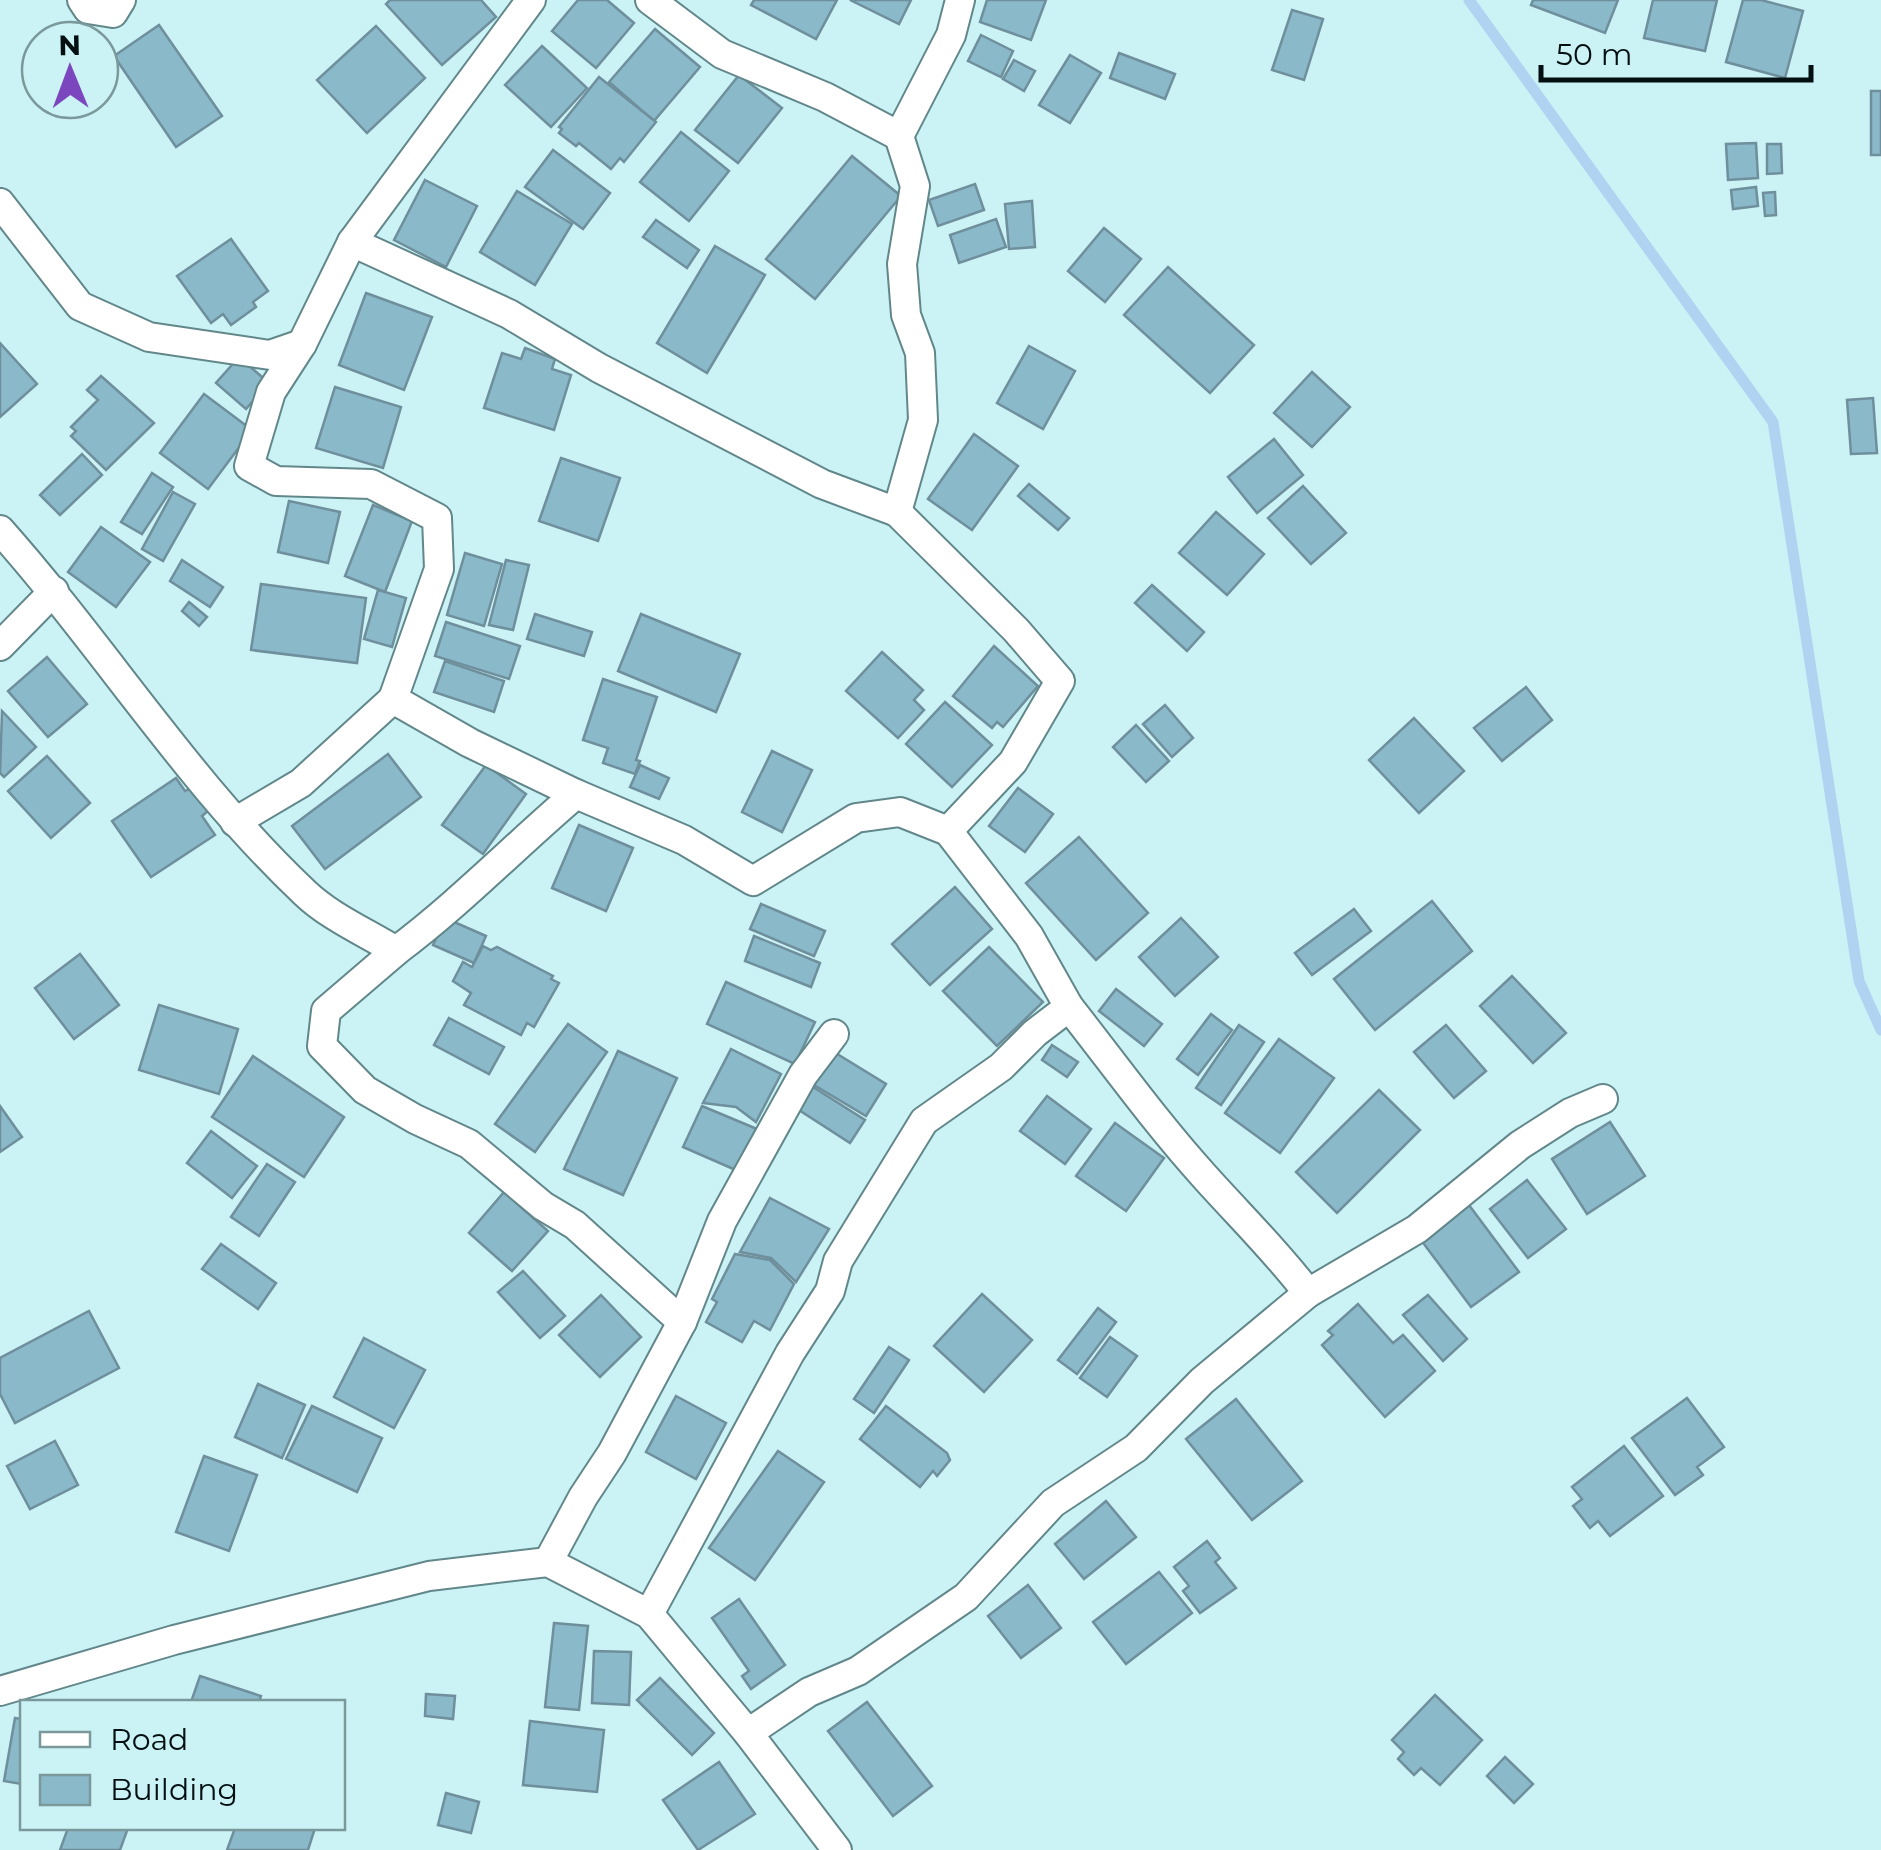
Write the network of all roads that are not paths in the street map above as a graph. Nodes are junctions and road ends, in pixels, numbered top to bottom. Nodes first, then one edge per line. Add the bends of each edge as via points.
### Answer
1 (82, 0) edge
2 (122, 0) edge
3 (531, 0) edge
4 (650, 0) edge
5 (960, 0) edge
6 (898, 136) junction
7 (0, 204) edge
8 (352, 242) junction
9 (302, 344) junction
10 (897, 512) junction
11 (0, 530) edge
12 (54, 591) junction
13 (0, 646) edge
14 (392, 699) junction
15 (576, 794) junction
16 (235, 822) junction
17 (948, 831) junction
18 (396, 951) junction
19 (1069, 1007) junction
20 (834, 1034) dead end
21 (1603, 1099) dead end
22 (1308, 1293) junction
23 (682, 1322) junction
24 (548, 1562) junction
25 (648, 1614) junction
26 (0, 1691) edge
27 (748, 1733) junction
28 (837, 1850) edge

1 - 2 street via 88,9 113,14
3 - 8 street
4 - 6 street via 722,54
5 - 6 street via 951,35
6 - 10 street via 915,186 902,264 906,315 920,353 923,420
7 - 9 street via 80,306 148,337 270,354
8 - 9 street
8 - 10 street via 509,314 822,484
9 - 14 street via 271,392 249,466 276,481 372,484 436,518 438,569
10 - 17 street via 1060,681 1014,762
11 - 12 street
12 - 13 street
12 - 16 street
14 - 15 street
14 - 16 street via 301,783
15 - 17 street via 684,840 753,881 856,818 900,812
15 - 18 street
16 - 18 street via 308,896
17 - 19 street via 1029,936
18 - 23 street via 326,1011 322,1046 365,1090 469,1144 598,1244
19 - 22 street via 1204,1177
19 - 25 street via 1001,1067 924,1120 838,1261 830,1292 790,1352
20 - 23 street via 803,1075 722,1221
21 - 22 street via 1520,1145 1417,1228
22 - 27 street via 1202,1381 1136,1448 1052,1504 966,1597 858,1671 809,1692
23 - 24 street
24 - 25 street
24 - 26 street via 429,1576
25 - 27 street
27 - 28 street

